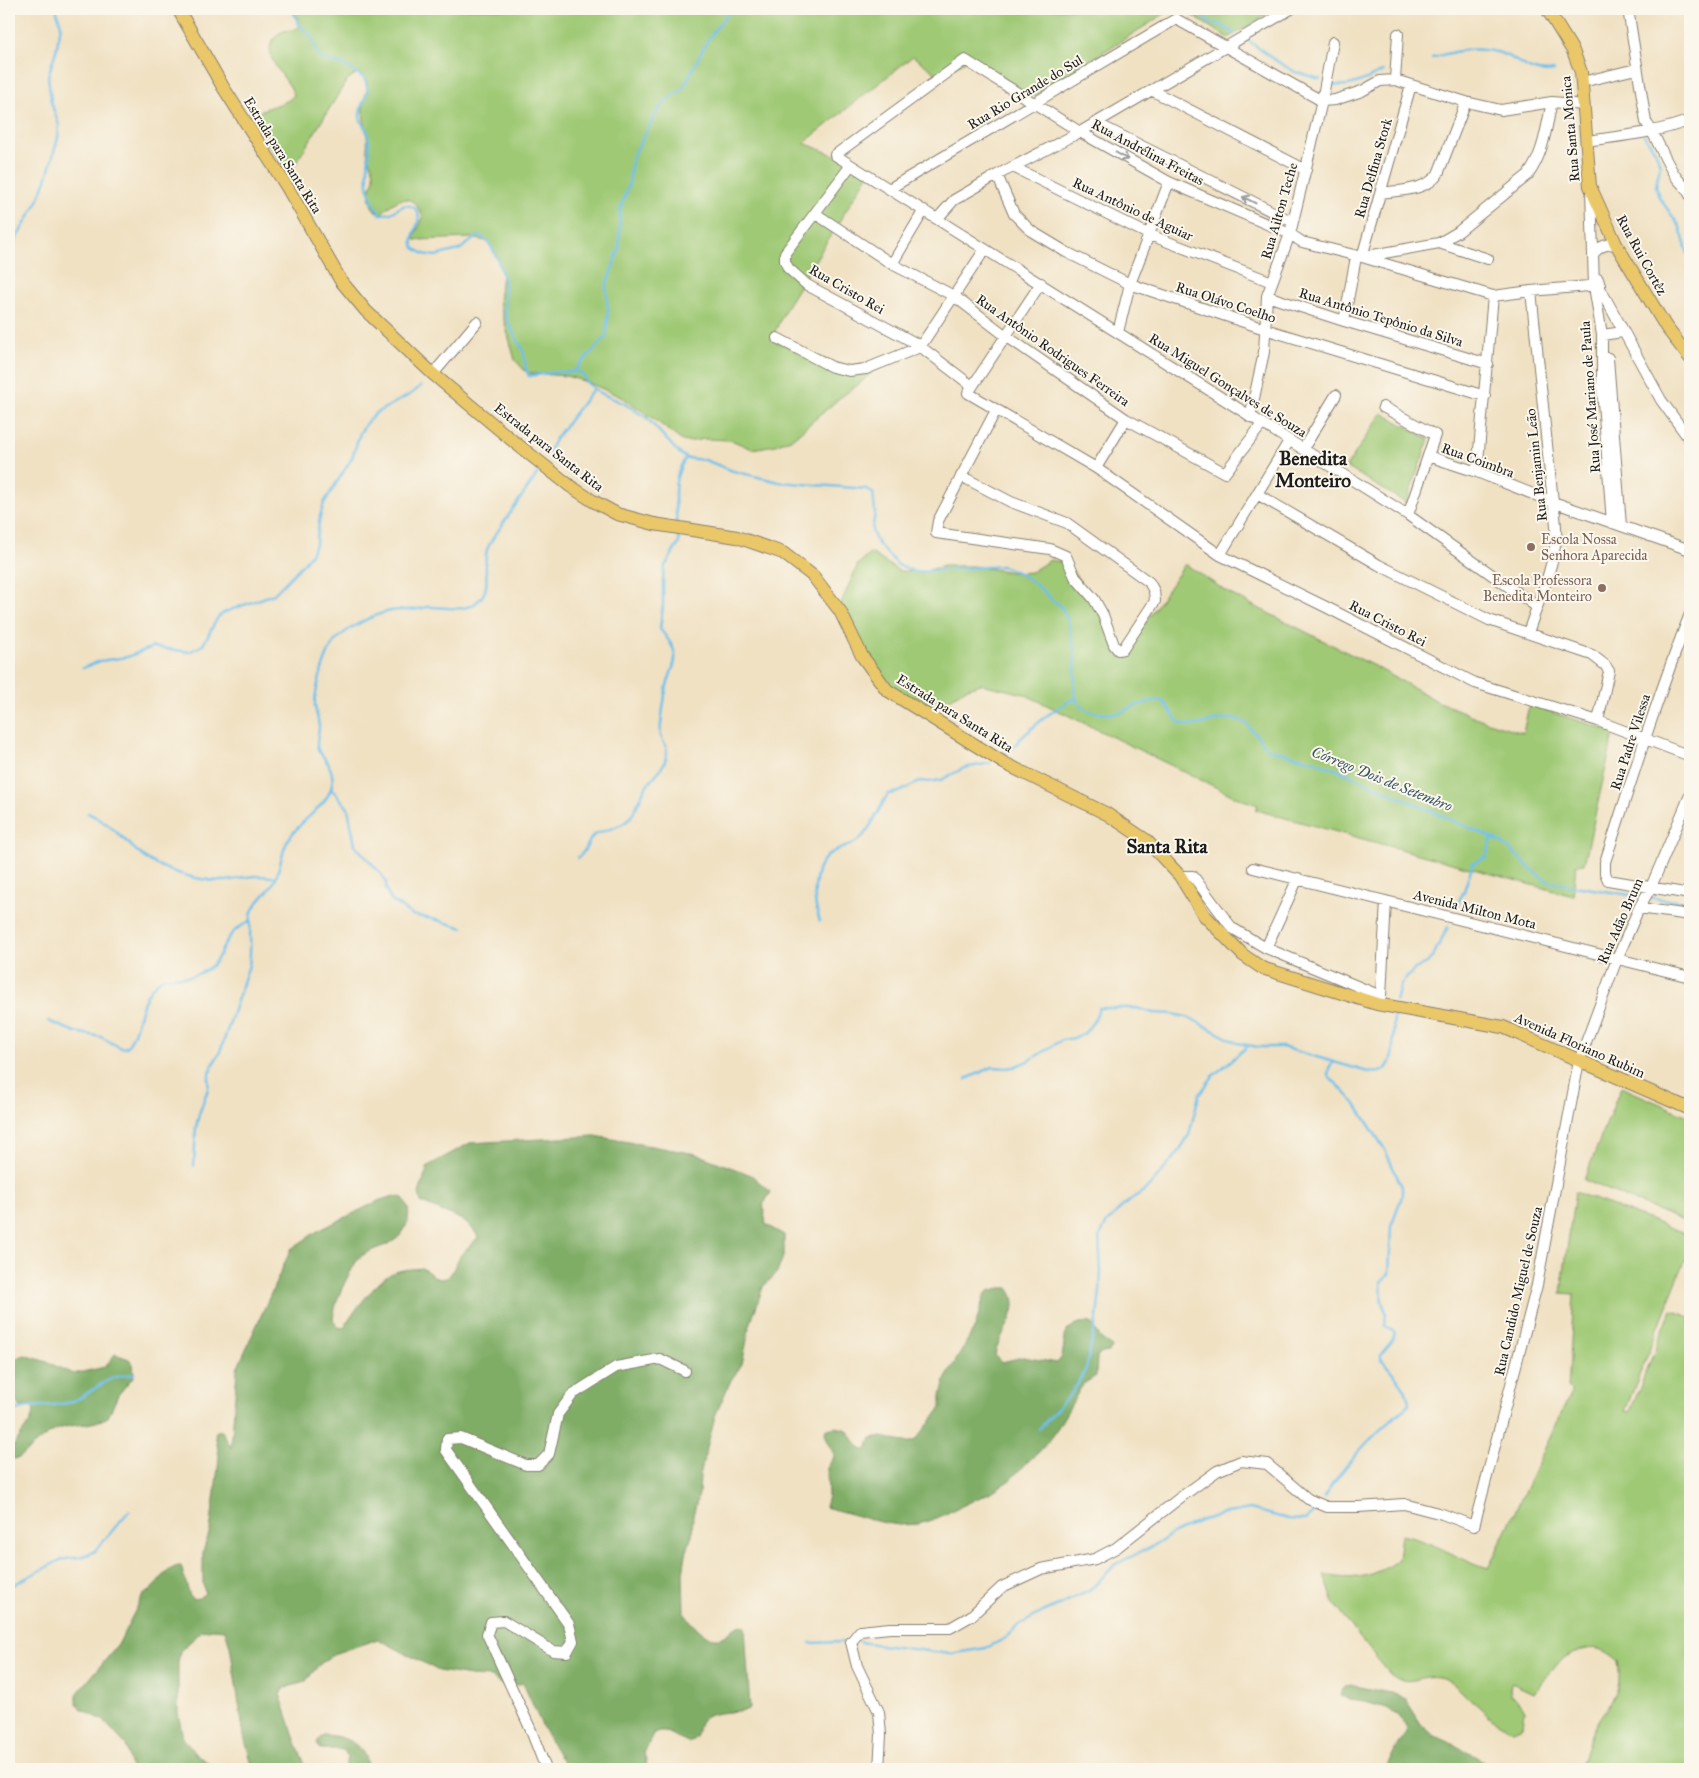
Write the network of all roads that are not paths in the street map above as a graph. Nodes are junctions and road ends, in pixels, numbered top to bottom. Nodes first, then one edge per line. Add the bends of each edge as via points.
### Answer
1 (178, 9) edge
2 (1292, 9) edge
3 (1547, 9) edge
4 (1628, 9) edge
5 (1398, 34) dead end
6 (1333, 42) dead end
7 (1226, 47) junction
8 (1636, 69) junction
9 (1395, 80) junction
10 (1582, 82) junction
11 (1411, 85) junction
12 (1151, 90) junction
13 (1322, 101) junction
14 (1466, 102) junction
15 (1552, 102) junction
16 (1034, 103) junction
17 (1584, 105) junction
18 (1690, 120) edge
19 (1096, 122) junction
20 (1652, 131) junction
21 (1080, 132) junction
22 (1587, 141) junction
23 (835, 155) joint
24 (851, 165) junction
25 (1013, 167) junction
26 (1306, 170) junction
27 (997, 175) junction
28 (1169, 182) junction
29 (1590, 186) junction
30 (889, 189) junction
31 (1689, 189) edge
32 (1381, 193) junction
33 (924, 210) junction
34 (816, 214) junction
35 (937, 219) junction
36 (1293, 222) junction
37 (1290, 234) junction
38 (1150, 235) junction
39 (1439, 243) junction
40 (1616, 244) junction
41 (985, 248) junction
42 (1593, 254) junction
43 (1359, 257) junction
44 (1488, 260) dead end
45 (892, 264) junction
46 (1272, 282) junction
47 (1041, 283) junction
48 (1130, 284) junction
49 (1598, 287) junction
50 (1532, 291) junction
51 (954, 296) junction
52 (1267, 296) junction
53 (1494, 296) junction
54 (1344, 321) junction
55 (477, 322) dead end
56 (1265, 329) junction
57 (1118, 332) junction
58 (1623, 332) junction
59 (1605, 335) junction
60 (1006, 336) junction
61 (777, 338) dead end
62 (920, 347) junction
63 (1690, 358) edge
64 (1488, 364) junction
65 (433, 374) junction
66 (970, 389) junction
67 (1336, 395) dead end
68 (1485, 396) junction
69 (1383, 407) dead end
70 (996, 410) junction
71 (1250, 417) junction
72 (1126, 419) junction
73 (1262, 424) junction
74 (1690, 440) edge
75 (1289, 441) junction
76 (1303, 449) junction
77 (1428, 456) junction
78 (1096, 468) junction
79 (1477, 472) junction
80 (961, 476) junction
81 (1257, 494) junction
82 (1553, 502) junction
83 (1408, 515) junction
84 (1616, 525) junction
85 (1690, 550) edge
86 (1220, 555) junction
87 (1537, 607) junction
88 (1690, 614) edge
89 (1528, 633) junction
90 (1598, 721) junction
91 (1645, 740) junction
92 (1690, 756) edge
93 (1690, 795) edge
94 (1253, 868) dead end
95 (1180, 876) junction
96 (1298, 878) junction
97 (1650, 889) junction
98 (1690, 894) edge
99 (1386, 900) junction
100 (1641, 905) junction
101 (1690, 915) edge
102 (1266, 948) junction
103 (1617, 959) junction
104 (1690, 977) edge
105 (1379, 1000) junction
106 (1579, 1060) junction
107 (1688, 1106) edge
108 (686, 1371) dead end
109 (546, 1769) edge
110 (879, 1769) edge

1 - 65 main road, Estrada para Santa Rita via 341,281 366,311
2 - 7 street
3 - 10 main road, Rua Santa Monica via 1573,51
4 - 8 street
5 - 9 street
6 - 13 street, Rua Ailton Teche
7 - 12 street
7 - 13 street
7 - 16 street, Rua Rio Grande do Sul via 1176,19
8 - 10 street
8 - 20 street via 1646,122
9 - 11 street
9 - 13 street via 1380,81 1362,91
10 - 17 main road, Rua Santa Monica
11 - 14 street
11 - 32 street, Rua Delfina Stork
12 - 19 street
12 - 26 street
13 - 26 street, Rua Ailton Teche
14 - 15 street via 1502,110
14 - 32 street via 1435,180 1423,186
15 - 17 street
15 - 39 street via 1542,150 1528,174 1458,232
16 - 21 street, Rua Andrélina Freitas
16 - 23 street, Rua Andrélina Freitas via 965,60
16 - 30 street, Rua Rio Grande do Sul
17 - 22 main road, Rua Santa Monica
18 - 20 street
19 - 21 street
36 -> 19 street, Rua Andrélina Freitas
20 - 22 street
20 - 31 street via 1676,178
21 - 25 street
21 -> 28 street, Rua Andrélina Freitas
22 - 29 main road, Rua Santa Monica
23 - 24 street, Rua Miguel Gonçalves de Souza
24 - 30 street, Rua Miguel Gonçalves de Souza
24 - 34 street, Rua Cristo Rei
25 - 27 street
25 - 38 street, Rua Antônio de Aguiar
26 - 36 street, Rua Ailton Teche
27 - 35 street via 954,200
27 - 48 street, Rua Olávo Coelho via 1014,214 1031,231
28 - 37 street, Rua Andrélina Freitas
28 - 38 street
29 - 40 main road, Rua Rui Cortêz
29 - 42 street, Rua Santa Monica
30 - 33 street, Rua Miguel Gonçalves de Souza
32 - 43 street, Rua Delfina Stork
33 - 35 street, Rua Miguel Gonçalves de Souza
33 - 45 street
34 - 45 street, Rua Antônio Rodrigues Ferreira
34 - 62 street, Rua Cristo Rei via 786,253 788,268 807,284
35 - 41 street, Rua Miguel Gonçalves de Souza
36 - 37 street, Rua Ailton Teche
37 - 43 street, Rua Andrélina Freitas via 1302,242
37 - 46 street, Rua Ailton Teche
38 - 46 street, Rua Antônio de Aguiar
38 - 48 street
39 - 43 street
39 - 44 street
40 - 42 street via 1607,244
40 - 63 main road, Rua Rui Cortêz via 1666,327
41 - 47 street, Rua Miguel Gonçalves de Souza
41 - 51 street
42 - 49 street, Rua Santa Monica
43 - 53 street, Rua Andrélina Freitas
43 - 54 street
45 - 51 street, Rua Antônio Rodrigues Ferreira
46 - 52 street, Rua Ailton Teche
47 - 57 street, Rua Miguel Gonçalves de Souza
47 - 60 street
48 - 56 street, Rua Olávo Coelho
48 - 57 street
49 - 50 street, Rua Andrélina Freitas
49 - 58 street
49 - 59 street, Rua José Mariano de Paula
50 - 53 street, Rua Andrélina Freitas
50 - 82 street, Rua Benjamin Leão
51 - 60 street, Rua Antônio Rodrigues Ferreira
51 - 62 street
52 - 54 street, Rua Antônio Tepônio da Silva
52 - 56 street, Rua Ailton Teche
53 - 64 street
54 - 64 street, Rua Antônio Tepônio da Silva
55 - 65 street
56 - 68 street, Rua Olávo Coelho
56 - 71 street, Rua Ailton Teche via 1264,352
57 - 71 street, Rua Miguel Gonçalves de Souza
58 - 59 street
58 - 74 street via 1661,400
59 - 84 street, Rua José Mariano de Paula
60 - 66 street
60 - 72 street, Rua Antônio Rodrigues Ferreira
61 - 62 street via 832,367 849,371 866,369
62 - 66 street, Rua Cristo Rei
64 - 68 street
65 - 95 main road, Estrada para Santa Rita via 570,486 617,514 654,524 737,537 782,553 812,576 840,611 862,656 887,690 1004,763 1106,814 1146,840
66 - 70 street, Rua Cristo Rei
67 - 76 street
68 - 79 street
69 - 77 street via 1435,435
70 - 78 street, Rua Cristo Rei
70 - 80 street
71 - 73 street, Rua Miguel Gonçalves de Souza
72 - 73 street, Rua Antônio Rodrigues Ferreira via 1224,473
72 - 78 street
73 - 75 street, Rua Miguel Gonçalves de Souza
75 - 76 street, Rua Miguel Gonçalves de Souza
75 - 81 street
76 - 83 street, Rua Miguel Gonçalves de Souza
77 - 79 street, Rua Coimbra
77 - 83 street, Rua Coimbra
78 - 86 street, Rua Cristo Rei
79 - 82 street, Rua Coimbra
80 - 80 street via 938,521 936,533 1050,549 1066,556 1076,577 1094,598 1114,645 1118,650 1123,649 1156,601 1149,582 1067,524 1011,502
81 - 86 street
81 - 89 street via 1379,565 1489,620
82 - 84 street, Rua Coimbra
82 - 87 street, Rua Benjamin Leão via 1556,538
83 - 87 street, Rua Miguel Gonçalves de Souza
84 - 85 street, Rua Coimbra
86 - 90 street, Rua Cristo Rei via 1475,683
87 - 89 street, Rua Benjamin Leão
88 - 91 street, Rua Padre Vilessa
89 - 90 street via 1592,655 1605,665 1609,671
90 - 91 street, Rua Cristo Rei
91 - 92 street, Rua Cristo Rei
91 - 97 street, Rua Padre Vilessa via 1605,862 1605,873 1608,880
93 - 97 street, Rua Adão Brum
94 - 96 street, Avenida Milton Mota
95 - 102 street, Avenida Floriano Rubim via 1194,876 1232,928
95 - 105 main road, Estrada para Santa Rita via 1204,915 1249,960 1262,968
96 - 99 street, Avenida Milton Mota
96 - 102 street
97 - 98 street
97 - 100 street, Rua Adão Brum
99 - 103 street, Avenida Milton Mota
99 - 105 street
100 - 101 street
100 - 103 street, Rua Adão Brum
102 - 105 street, Avenida Floriano Rubim
103 - 104 street, Avenida Milton Mota
103 - 106 street, Rua Adão Brum
105 - 106 main road, Avenida Floriano Rubim via 1503,1027
106 - 107 main road, Avenida Floriano Rubim
106 - 110 street, Rua Candido Miguel de Souza via 1536,1285 1474,1526 1404,1504 1326,1506 1308,1499 1267,1464 1241,1461 1225,1467 1116,1548 1095,1559 1040,1569 1002,1587 971,1616 950,1628 860,1631 851,1642 857,1666 879,1712
108 - 109 street via 660,1359 616,1367 573,1394 558,1414 549,1454 538,1465 526,1465 460,1438 447,1439 446,1450 569,1624 573,1641 567,1652 553,1651 504,1621 491,1622 488,1634

